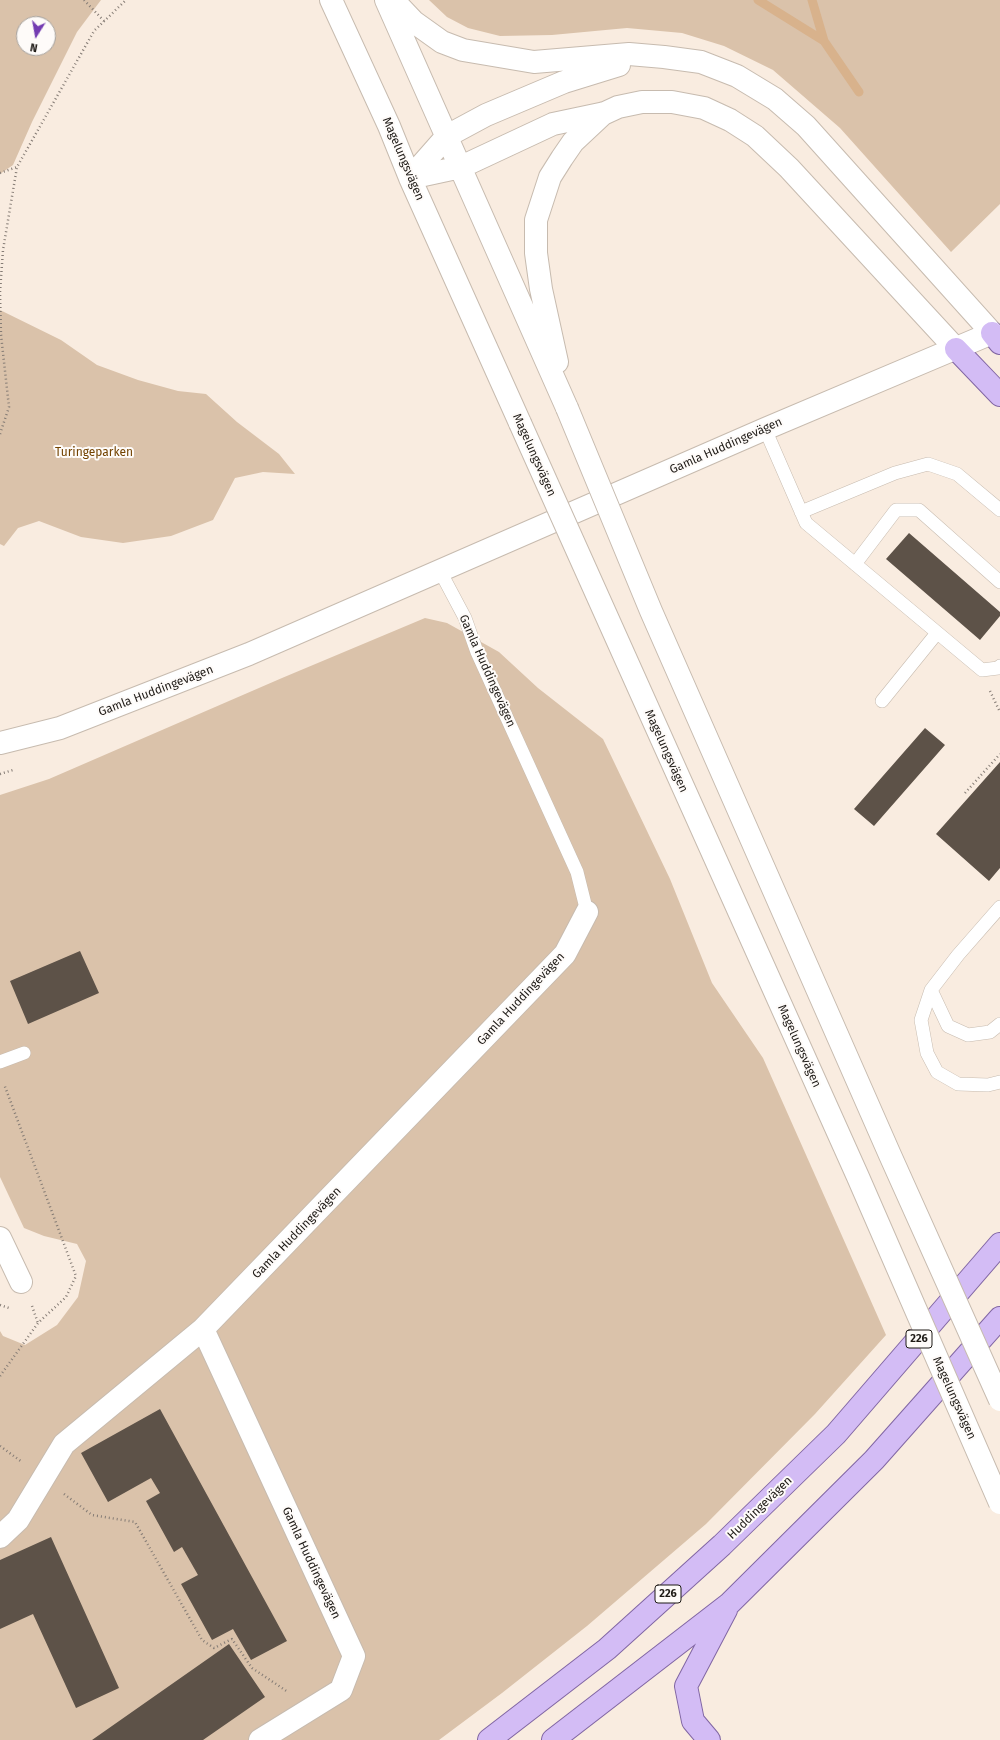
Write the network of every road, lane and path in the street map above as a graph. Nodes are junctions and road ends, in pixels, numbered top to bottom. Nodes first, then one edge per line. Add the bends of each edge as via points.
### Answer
1 (84, 0) edge
2 (126, 0) edge
3 (331, 0) edge
4 (386, 0) edge
5 (393, 0) edge
6 (104, 21) junction
7 (664, 56) junction
8 (605, 113) junction
9 (447, 136) junction
10 (17, 167) junction
11 (461, 167) junction
12 (0, 173) edge
13 (410, 178) junction
14 (2, 250) junction
15 (0, 256) edge
16 (996, 338) edge
17 (956, 349) junction
18 (1000, 395) edge
19 (567, 408) junction
20 (765, 429) junction
21 (0, 434) edge
22 (1000, 510) edge
23 (802, 512) junction
24 (855, 564) junction
25 (440, 571) junction
26 (1000, 582) edge
27 (937, 633) junction
28 (1000, 666) edge
29 (882, 702) dead end
30 (995, 704) dead end
31 (1000, 712) edge
32 (0, 743) edge
33 (1000, 754) edge
34 (965, 793) dead end
35 (1000, 907) edge
36 (587, 912) joint
37 (931, 990) junction
38 (1000, 1024) edge
39 (24, 1053) dead end
40 (0, 1062) edge
41 (3, 1080) dead end
42 (1000, 1082) edge
43 (0, 1238) edge
44 (1000, 1244) edge
45 (21, 1282) dead end
46 (1000, 1319) edge
47 (203, 1329) junction
48 (0, 1376) edge
49 (1000, 1400) edge
50 (0, 1446) edge
51 (43, 1478) junction
52 (1000, 1503) edge
53 (0, 1536) edge
54 (729, 1604) junction
55 (312, 1708) junction
56 (260, 1740) edge
57 (489, 1740) edge
58 (553, 1740) edge
59 (709, 1740) edge

1 - 6 path
2 - 6 path
3 - 13 main road, Magelungsvägen
4 - 9 main road
5 - 7 main road via 414,22 442,42 463,50 534,62 629,54
6 - 10 path via 94,31
7 - 9 main road via 609,66 564,82 486,115
7 - 16 main road via 701,62 737,76 775,99 806,126
8 - 11 main road via 553,124
8 - 17 main road via 618,107 642,102 672,102 704,108 755,136 789,168
8 - 19 main road via 573,142 562,158 550,177 536,220 536,253 541,289
9 - 11 main road
9 - 13 main road
10 - 12 path
10 - 14 path
11 - 13 main road
11 - 19 main road
13 - 52 main road, Magelungsvägen, bridge via 858,1177
14 - 15 path
14 - 21 path via 1,334 9,407
16 - 17 main road, Gamla Huddingevägen
17 - 18 main road
17 - 20 main road, Gamla Huddingevägen
19 - 49 main road, bridge via 651,611
20 - 23 lane
20 - 25 main road, Gamla Huddingevägen
22 - 23 lane via 957,474 928,464 894,473
23 - 24 lane via 806,523
24 - 26 lane via 896,510 919,510
24 - 27 lane
25 - 32 main road, Gamla Huddingevägen via 249,654 60,728
25 - 36 lane, Gamla Huddingevägen via 465,618 477,652 577,872
27 - 28 lane via 982,670
27 - 29 lane
30 - 31 path
33 - 34 path
35 - 37 lane
36 - 47 main road, Gamla Huddingevägen via 565,954
37 - 38 lane via 948,1026 968,1035 990,1032
37 - 42 lane via 921,1020 927,1053 937,1072 958,1084 988,1085
39 - 40 lane
41 - 48 path via 76,1276 66,1297 38,1322
43 - 45 main road
44 - 57 main road, Huddingevägen / 226 via 836,1434 728,1539 607,1649
46 - 54 main road via 874,1460
47 - 51 main road, Gamla Huddingevägen via 64,1444
47 - 55 main road, Gamla Huddingevägen via 354,1656 341,1690
50 - 51 path
51 - 53 main road, Gamla Huddingevägen via 18,1520
51 - 55 path via 92,1515 135,1522 202,1640 214,1648 232,1639 252,1668
54 - 58 main road
54 - 59 main road via 686,1686 693,1721
55 - 56 main road, Gamla Huddingevägen

